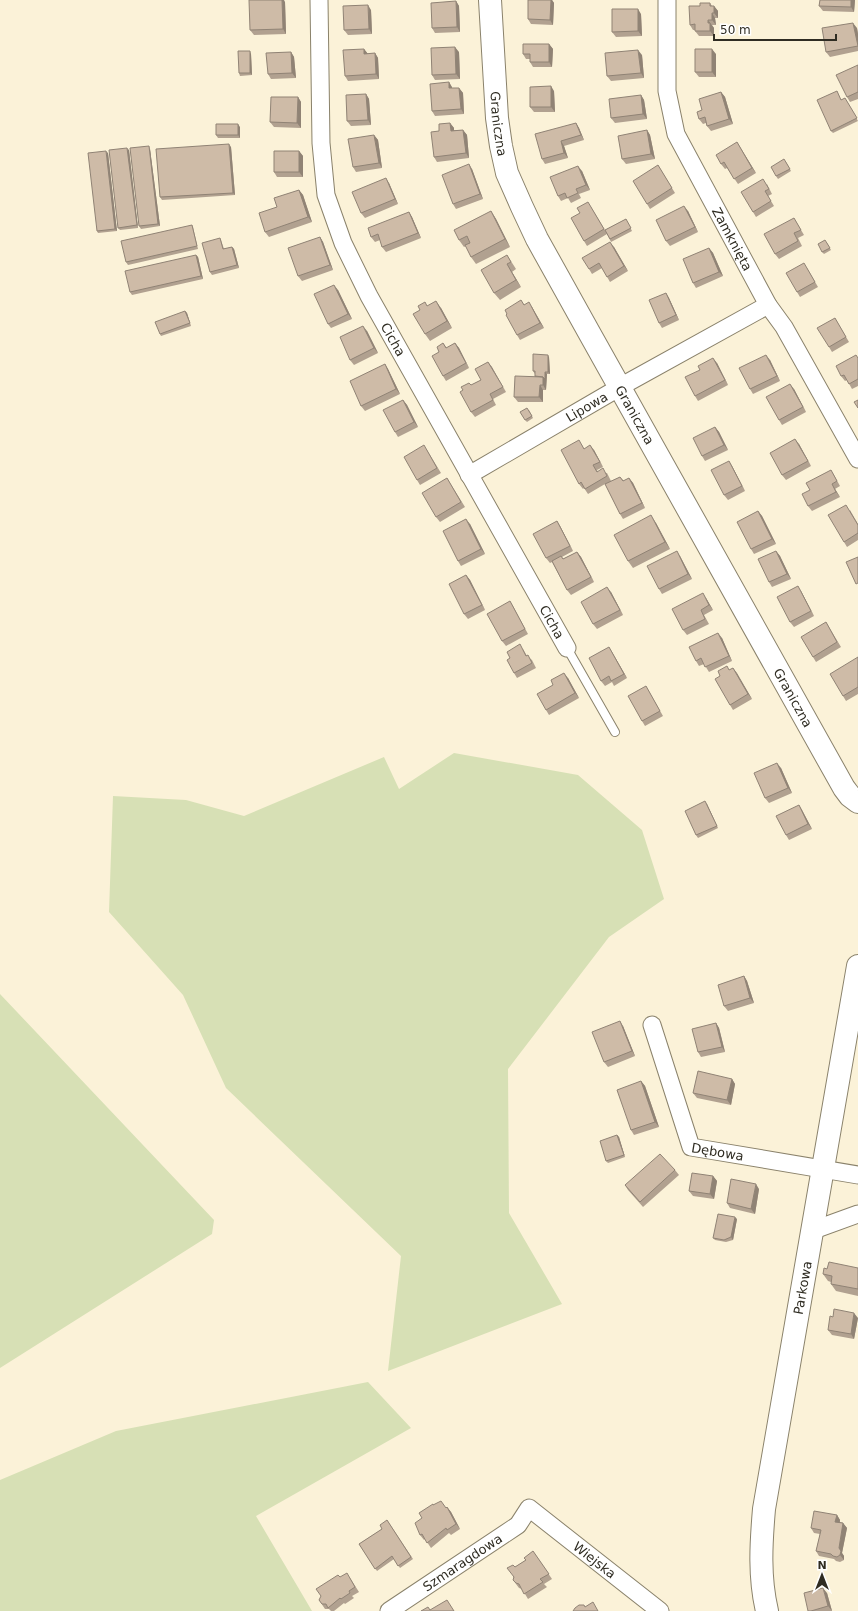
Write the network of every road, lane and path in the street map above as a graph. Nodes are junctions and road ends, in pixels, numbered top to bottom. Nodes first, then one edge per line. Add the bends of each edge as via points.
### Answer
1 (319, 0) edge
2 (490, 0) edge
3 (667, 0) edge
4 (768, 305) junction
5 (620, 388) junction
6 (858, 459) edge
7 (469, 474) junction
8 (567, 648) joint
9 (615, 732) dead end
10 (858, 802) edge
11 (858, 966) edge
12 (652, 1025) dead end
13 (823, 1169) junction
14 (858, 1175) edge
15 (858, 1214) edge
16 (812, 1231) junction
17 (530, 1508) joint
18 (389, 1611) edge
19 (660, 1611) edge
20 (767, 1611) edge

1 - 7 street, Cicha via 321,143 326,195 343,243 369,296
2 - 5 street, Graniczna via 497,118 500,146 507,173 537,239
3 - 4 street, Zamknięta via 667,91 676,134
4 - 5 street, Lipowa
4 - 6 street, Zamknięta via 784,327
5 - 7 street, Lipowa
5 - 10 street, Graniczna via 844,788
7 - 8 street, Cicha
8 - 9 lane
11 - 13 street, Parkowa
12 - 13 street, Dębowa via 691,1147
13 - 14 street
13 - 16 street, Parkowa
15 - 16 street
16 - 20 street, Parkowa via 764,1509 761,1570
17 - 18 street, Szmaragdowa via 518,1525
17 - 19 street, Wiejska

